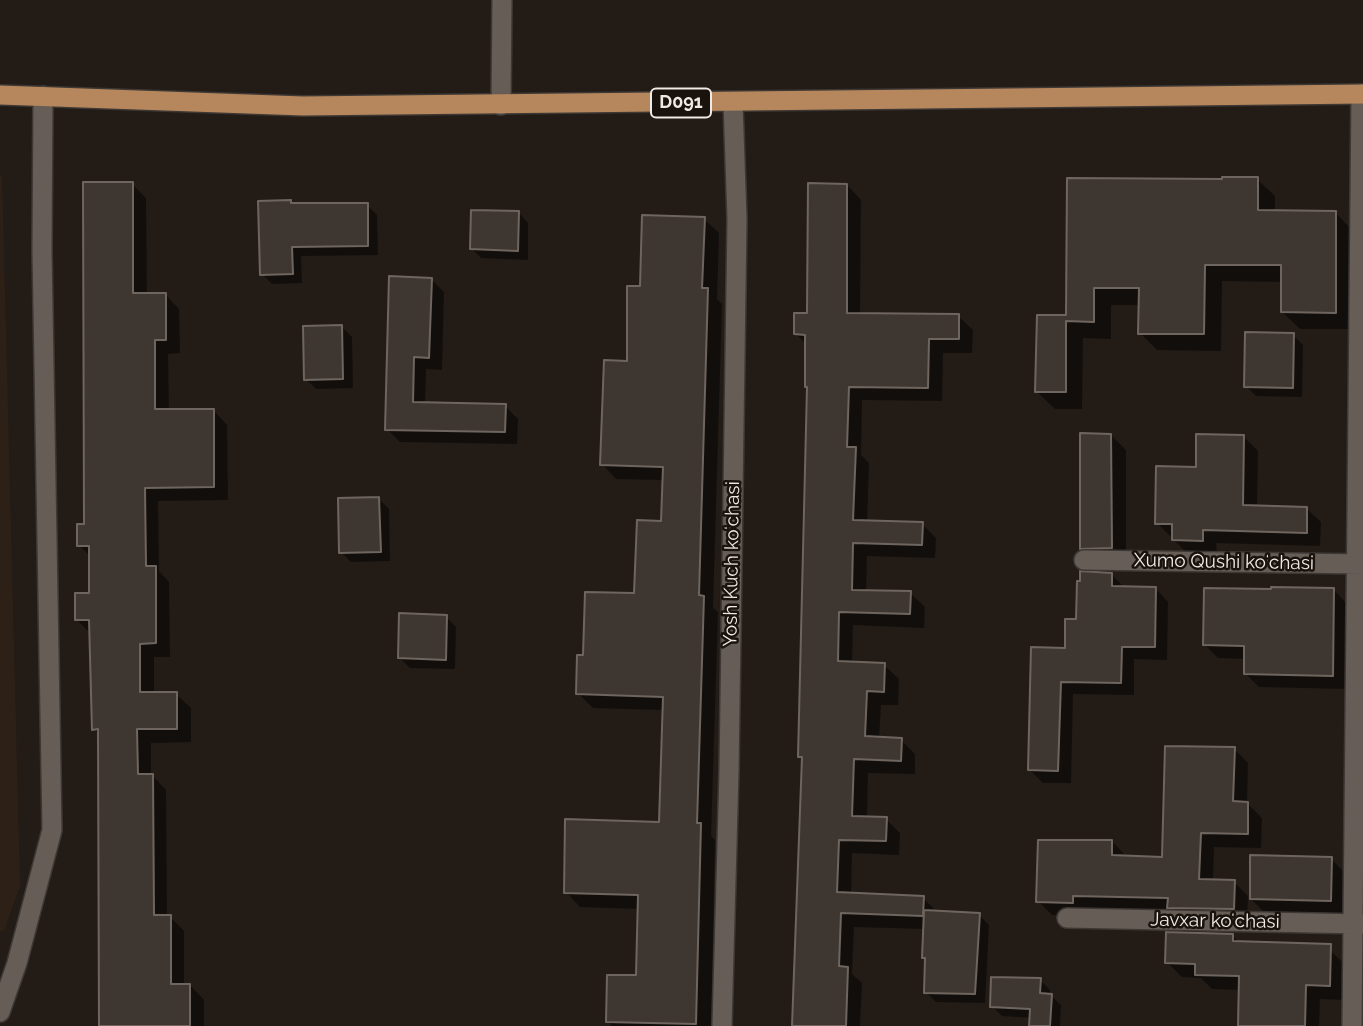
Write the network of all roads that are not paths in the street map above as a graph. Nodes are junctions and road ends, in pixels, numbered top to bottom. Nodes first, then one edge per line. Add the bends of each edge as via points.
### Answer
1 (502, 0) edge
2 (1362, 94) edge
3 (0, 95) edge
4 (43, 96) junction
5 (733, 103) junction
6 (501, 105) junction
7 (1084, 560) dead end
8 (1359, 564) edge
9 (1067, 918) dead end
10 (1358, 924) edge
11 (0, 1012) edge
12 (722, 1026) edge
13 (1352, 1026) edge

1 - 6 street
2 - 5 main road, D091
2 - 8 street
3 - 4 main road, D091
4 - 6 main road, D091 via 303,106
4 - 11 street via 52,830
5 - 6 main road, D091
5 - 12 street, Yosh Kuch koʻchasi via 737,219
7 - 8 street, Xumo Qushi koʻchasi
8 - 10 street
9 - 10 street, Javxar koʻchasi
10 - 13 street

